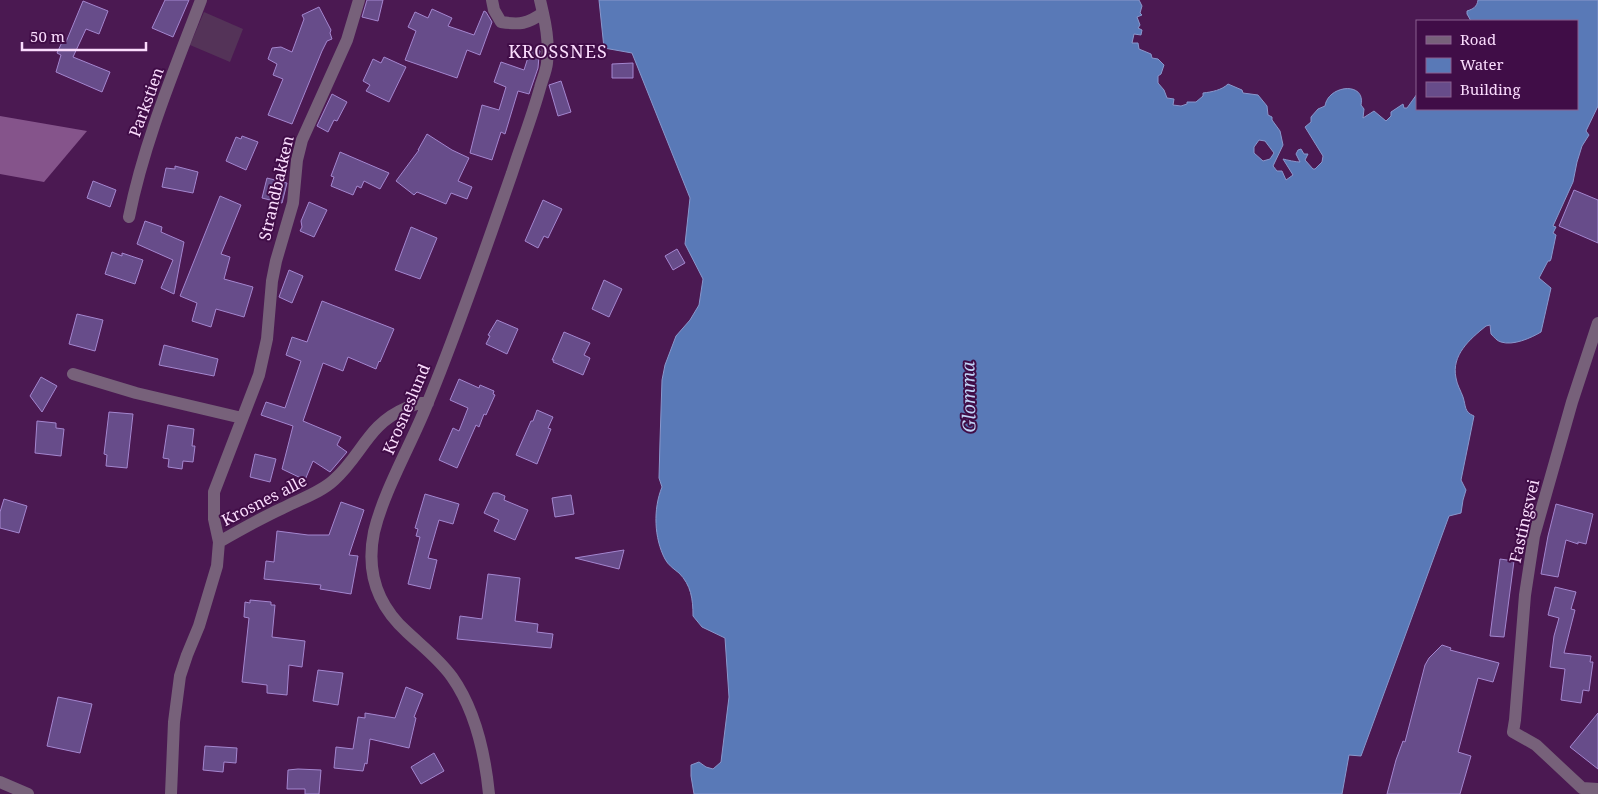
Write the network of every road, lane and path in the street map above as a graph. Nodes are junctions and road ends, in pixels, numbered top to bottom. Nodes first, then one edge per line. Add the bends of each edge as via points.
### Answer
1 (201, 0) edge
2 (359, 0) edge
3 (492, 0) edge
4 (541, 6) edge
5 (128, 216) dead end
6 (1598, 322) edge
7 (72, 374) dead end
8 (428, 403) junction
9 (242, 418) junction
10 (219, 542) junction
11 (0, 782) edge
12 (1598, 789) edge
13 (1581, 791) edge
14 (28, 794) edge
15 (170, 794) edge
16 (488, 794) edge

1 - 5 street, Parkstien via 151,136
2 - 9 street, Strandbakken via 347,40 302,140 292,202 274,267 264,356
3 - 4 street via 501,22 516,24 530,22
4 - 8 street, Krosneslund via 547,28 547,65 483,259
6 - 13 street, Fastingsvei via 1534,536 1525,595 1513,732 1536,745
7 - 9 street
8 - 10 street, Krosnes alle via 419,402 381,423 342,472 324,488
8 - 16 street, Krosneslund via 379,514 372,550 372,573 380,598 393,618 435,656 462,694 482,745
9 - 10 street, Strandbakken via 214,492 214,519
10 - 15 street, Krosnes alle via 212,586 180,676
11 - 14 street
12 - 13 street

